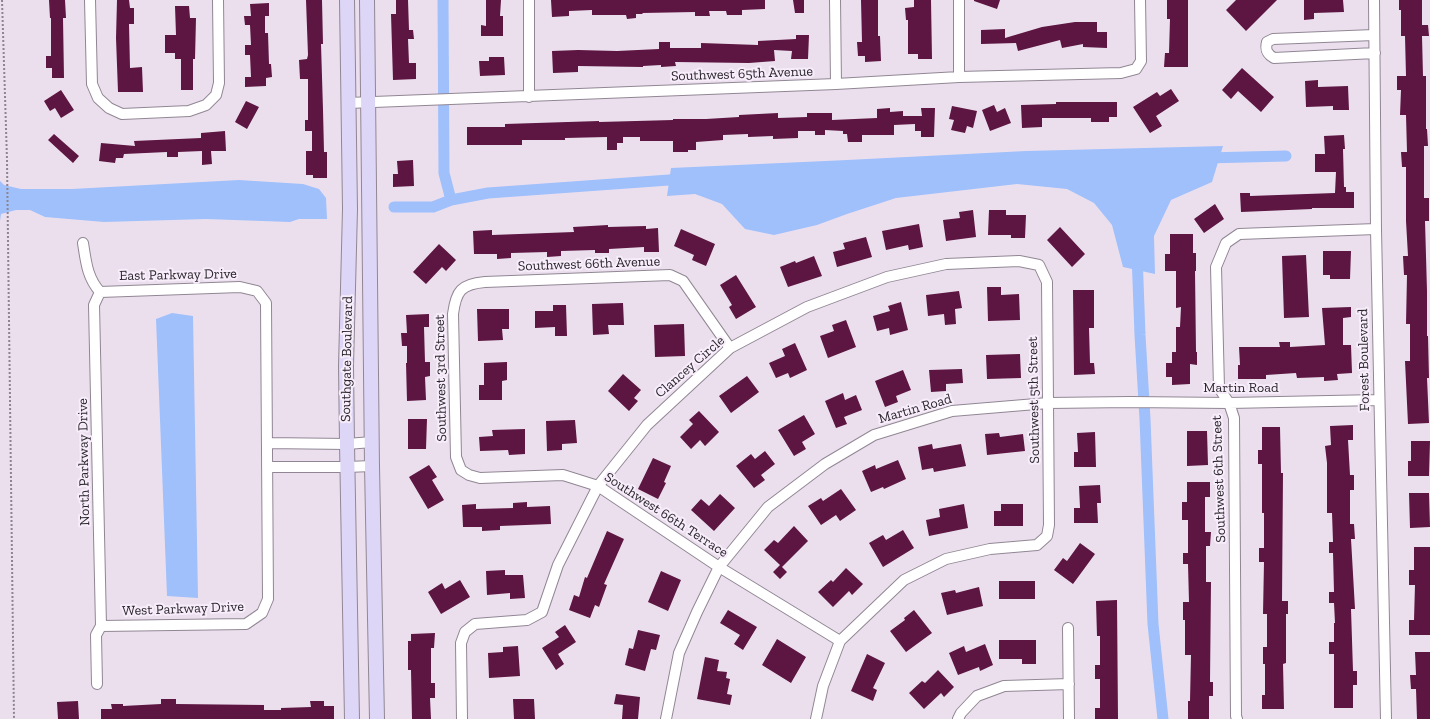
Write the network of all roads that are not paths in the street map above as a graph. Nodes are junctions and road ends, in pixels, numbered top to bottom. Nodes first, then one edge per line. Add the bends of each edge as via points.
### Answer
1 (90, 0) edge
2 (218, 0) edge
3 (347, 0) edge
4 (367, 0) edge
5 (529, 0) edge
6 (835, 0) edge
7 (959, 0) edge
8 (1140, 0) edge
9 (1374, 0) edge
10 (1374, 35) junction
11 (1374, 53) junction
12 (959, 78) junction
13 (836, 84) junction
14 (529, 97) junction
15 (368, 102) junction
16 (348, 103) junction
17 (1376, 229) junction
18 (83, 243) dead end
19 (1039, 265) joint
20 (463, 288) joint
21 (100, 292) junction
22 (730, 348) junction
23 (1379, 400) junction
24 (1048, 403) junction
25 (1229, 403) junction
26 (372, 442) junction
27 (267, 443) junction
28 (346, 444) junction
29 (372, 466) junction
30 (267, 467) junction
31 (347, 467) junction
32 (461, 470) joint
33 (598, 486) junction
34 (719, 567) junction
35 (101, 626) junction
36 (1068, 628) dead end
37 (840, 641) junction
38 (97, 684) dead end
39 (1069, 684) junction
40 (352, 719) edge
41 (377, 719) edge
42 (462, 719) edge
43 (666, 719) edge
44 (816, 719) edge
45 (958, 719) edge
46 (1069, 719) edge
47 (1237, 719) edge
48 (1386, 719) edge

1 - 2 street via 92,84 98,98 109,108 122,114 189,111 206,104 216,95 219,83
3 - 16 main road, Southgate Boulevard
4 - 15 main road, Southgate Boulevard
5 - 14 street
6 - 13 street
7 - 12 street
8 - 12 street, Southwest 65th Avenue via 1141,61 1136,69 1121,72
9 - 10 street, Forest Boulevard
10 - 11 street, Forest Boulevard
10 - 11 street via 1273,38 1267,42 1266,49 1274,58
11 - 17 street, Forest Boulevard
12 - 13 street, Southwest 65th Avenue
13 - 14 street, Southwest 65th Avenue
14 - 15 street, Southwest 65th Avenue
15 - 16 street, Southwest 65th Avenue
15 - 26 main road, Southgate Boulevard
16 - 28 main road, Southgate Boulevard via 350,209
17 - 23 street, Forest Boulevard
17 - 25 street, Southwest 6th Street via 1239,234 1226,243 1216,267 1219,388
18 - 21 street via 92,283
19 - 22 street, Clancey Circle via 1019,261 946,264 886,277 807,307
19 - 24 street, Southwest 5th Street via 1047,282
20 - 22 street, Southwest 66th Avenue via 472,283 485,282 670,275 683,281
20 - 32 street, Southwest 3rd Street via 456,298 453,314 456,457
21 - 27 street, East Parkway Drive via 240,287 257,290 266,303
21 - 35 street, North Parkway Drive via 94,305
22 - 33 street, Clancey Circle via 647,425
23 - 25 street, Martin Road
23 - 48 street, Forest Boulevard
24 - 25 street, Martin Road
24 - 34 street, Martin Road via 952,411 874,435 825,464 768,507
24 - 37 street, Southwest 5th Street via 1047,536 1037,545 990,549 946,559 904,580
25 - 47 street, Southwest 6th Street via 1234,418
26 - 28 street
26 - 29 main road, Southgate Boulevard
27 - 28 street
27 - 30 street
28 - 31 main road, Southgate Boulevard
29 - 31 street
29 - 41 main road, Southgate Boulevard
30 - 31 street
30 - 35 street, West Parkway Drive via 268,600 262,613 246,624
31 - 40 main road, Southgate Boulevard
32 - 33 street, Southwest 66th Terrace via 469,476 480,478 563,475
33 - 34 street, Southwest 66th Terrace
33 - 42 street, Clancey Circle via 558,565 542,612 527,620 475,624 465,632 462,643
34 - 37 street, Southwest 66th Terrace
34 - 43 street, Martin Road via 679,653
35 - 38 street, North Parkway Drive via 96,635
36 - 39 street
37 - 44 street via 823,686
39 - 45 street via 1004,686 977,696
39 - 46 street

